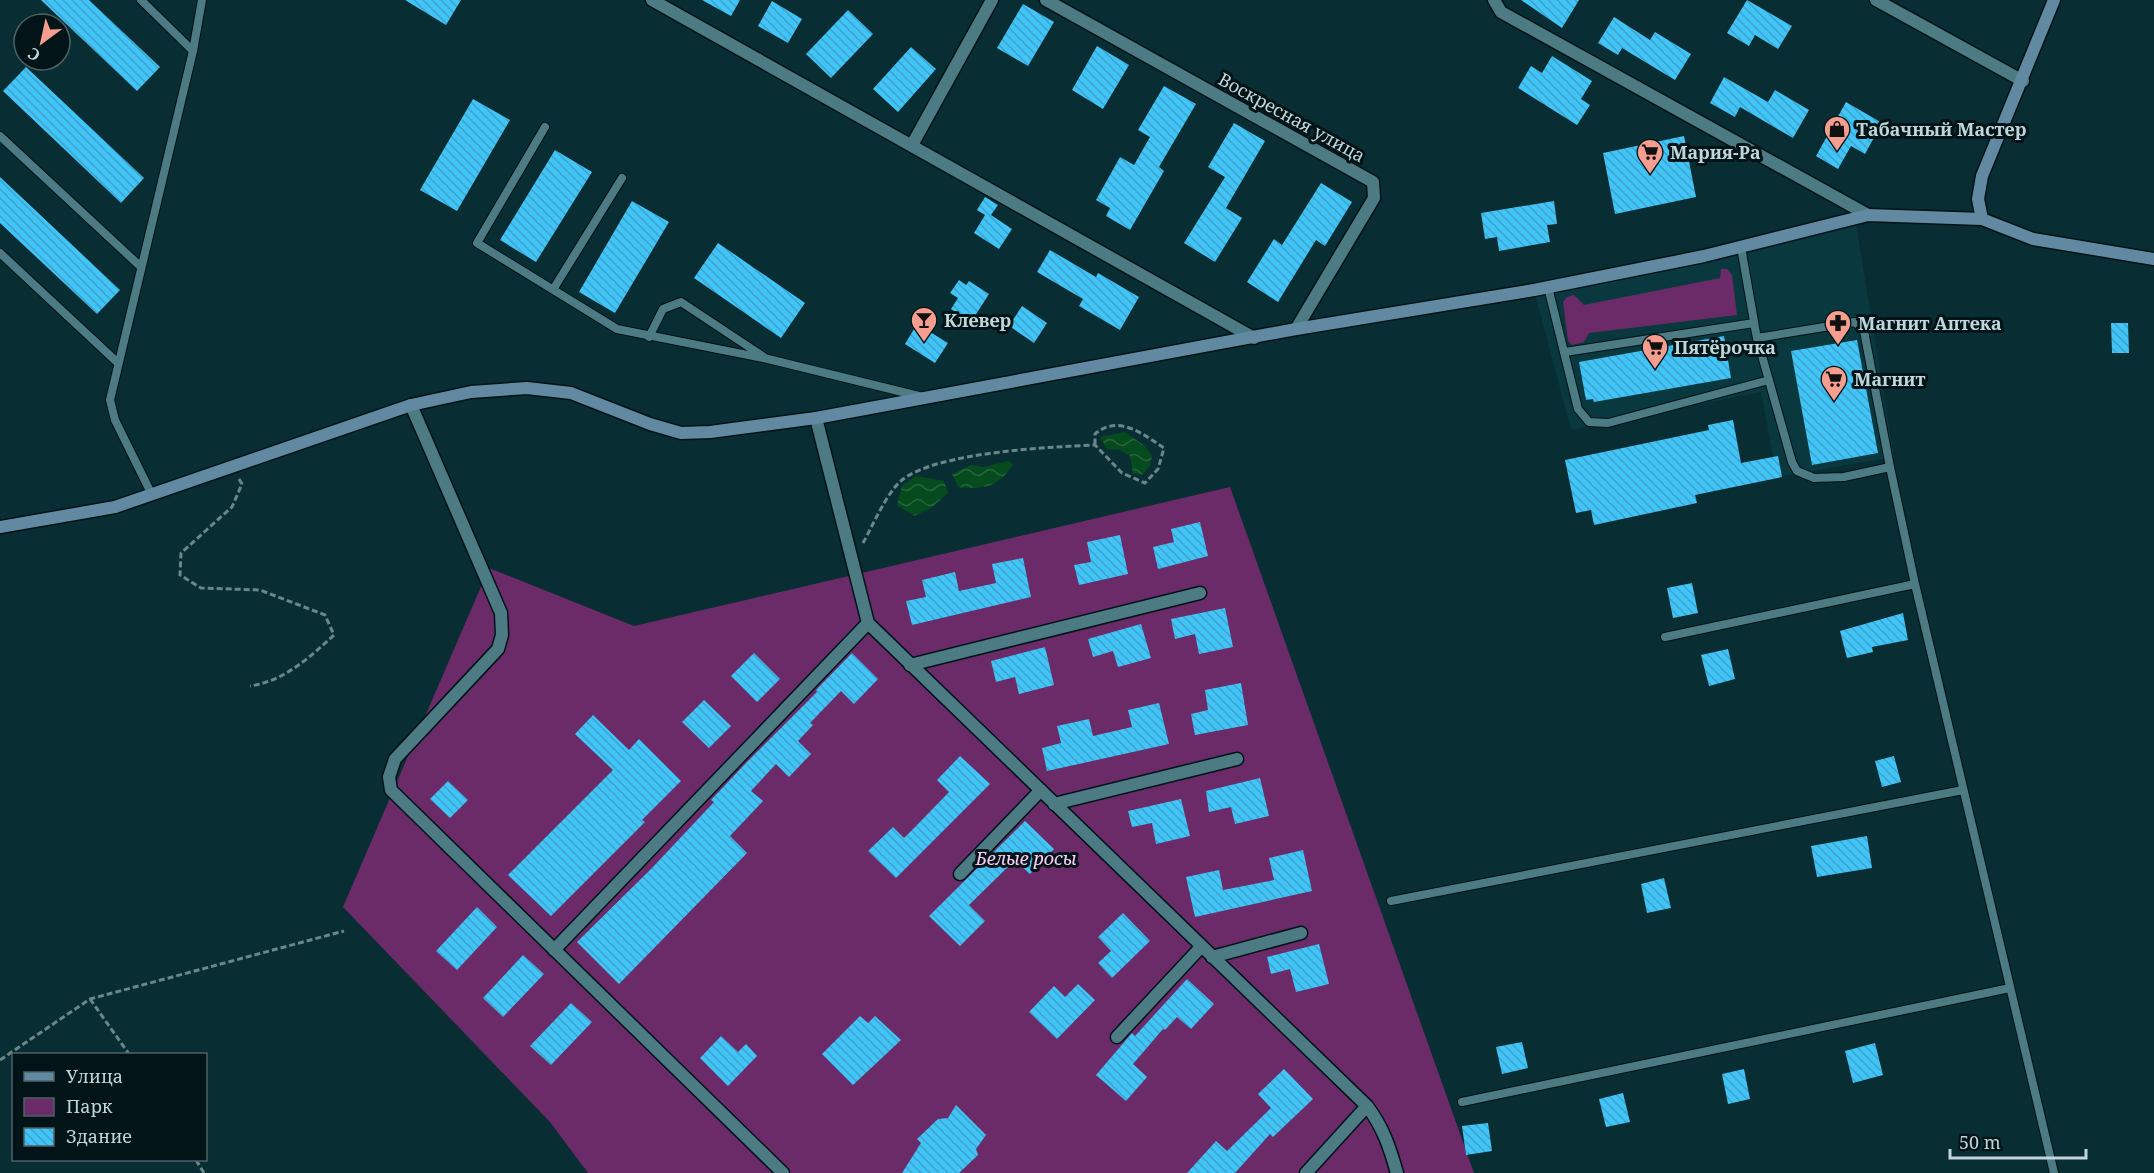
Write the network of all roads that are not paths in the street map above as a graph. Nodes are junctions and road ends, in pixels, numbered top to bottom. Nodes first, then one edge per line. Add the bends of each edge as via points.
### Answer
1 (141, 0) edge
2 (202, 0) edge
3 (652, 0) edge
4 (992, 0) edge
5 (1046, 0) edge
6 (1494, 0) edge
7 (1876, 0) edge
8 (2054, 0) edge
9 (194, 51) junction
10 (2022, 81) junction
11 (545, 127) dead end
12 (0, 136) edge
13 (912, 144) junction
14 (622, 178) dead end
15 (1868, 215) junction
16 (1982, 219) junction
17 (1741, 247) junction
18 (0, 253) edge
19 (2154, 259) edge
20 (141, 267) junction
21 (1548, 287) junction
22 (554, 288) junction
23 (1754, 323) junction
24 (1296, 329) junction
25 (649, 337) junction
26 (1254, 338) junction
27 (1757, 338) junction
28 (1565, 352) junction
29 (768, 359) junction
30 (118, 363) junction
31 (1769, 380) junction
32 (924, 397) junction
33 (411, 405) junction
34 (816, 418) junction
35 (1890, 467) junction
36 (152, 495) junction
37 (0, 527) edge
38 (1915, 584) junction
39 (1200, 593) dead end
40 (868, 623) junction
41 (1665, 637) dead end
42 (910, 665) junction
43 (1237, 759) dead end
44 (1041, 790) junction
45 (1963, 790) junction
46 (1054, 804) junction
47 (960, 874) dead end
48 (1391, 901) dead end
49 (1301, 933) dead end
50 (1202, 947) junction
51 (554, 950) junction
52 (1212, 957) junction
53 (2010, 988) junction
54 (1117, 1037) dead end
55 (1462, 1102) dead end
56 (1366, 1106) junction
57 (783, 1173) edge
58 (1306, 1173) edge
59 (1397, 1173) edge
60 (2054, 1173) edge

1 - 9 lane
2 - 9 lane
3 - 13 street
4 - 13 street
5 - 24 street, Воскресная улица via 1373,182 1374,198
6 - 15 street via 1501,12
7 - 10 street
8 - 10 street
9 - 20 lane
10 - 16 street via 1982,176 1978,199
11 - 22 lane via 477,243
12 - 20 lane
13 - 26 street
14 - 22 lane
15 - 16 street
15 - 17 street
16 - 19 street via 2033,239
17 - 21 street
17 - 23 lane
18 - 30 lane
20 - 30 lane
21 - 24 street
21 - 28 lane
22 - 25 lane via 617,329
23 - 27 lane
23 - 28 lane
24 - 26 street
25 - 29 lane
25 - 29 lane via 663,309 681,302
26 - 32 street
27 - 31 lane
27 - 35 lane via 1855,322 1864,331
28 - 31 lane via 1578,409 1589,422 1598,424
29 - 32 lane
30 - 36 lane via 110,399 115,420
31 - 35 lane via 1797,471 1814,478 1844,477
32 - 34 street
33 - 34 street via 471,392 527,388 572,393 681,433
33 - 36 street
33 - 51 street via 501,613 502,635 498,649 396,759 389,777 391,790
34 - 40 street
35 - 38 lane
36 - 37 street via 115,507
38 - 41 lane
38 - 45 lane
39 - 42 street
40 - 42 street
40 - 51 street
42 - 44 street
43 - 46 street
44 - 46 street
44 - 47 street
45 - 48 lane
45 - 53 lane
46 - 50 street
49 - 52 street
50 - 52 street
50 - 54 street
51 - 57 street
52 - 56 street
53 - 55 lane
53 - 60 lane
56 - 58 street
56 - 59 street via 1379,1121

